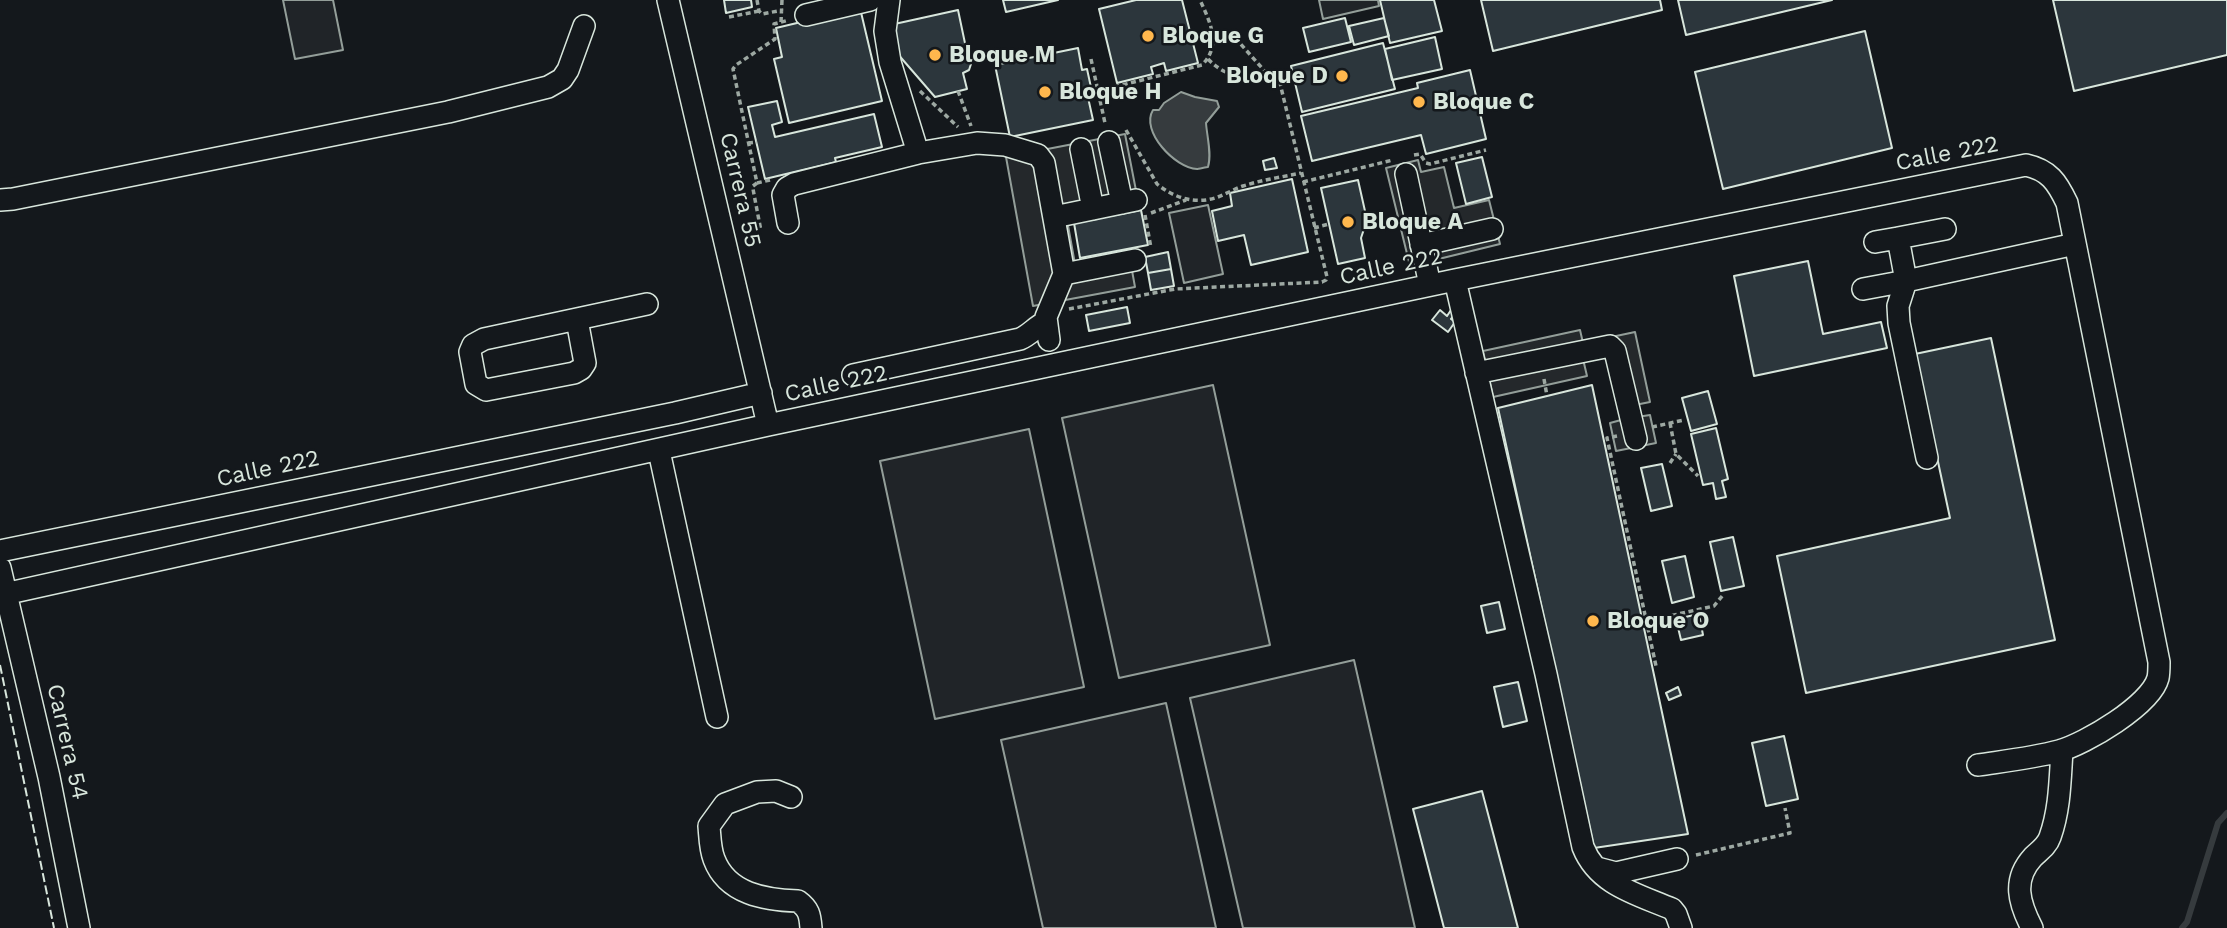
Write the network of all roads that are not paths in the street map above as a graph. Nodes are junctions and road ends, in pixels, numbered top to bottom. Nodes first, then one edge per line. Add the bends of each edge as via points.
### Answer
1 (668, 0) edge
2 (883, 1) edge
3 (806, 15) road end
4 (584, 26) dead end
5 (1109, 142) road end
6 (1081, 149) dead end
7 (918, 153) junction
8 (1406, 174) dead end
9 (0, 200) edge
10 (1093, 209) junction
11 (1054, 217) junction
12 (788, 223) dead end
13 (1492, 229) dead end
14 (1945, 229) dead end
15 (1898, 238) junction
16 (1875, 242) dead end
17 (2075, 244) junction
18 (1421, 245) junction
19 (1136, 260) road end
20 (1064, 274) junction
21 (1455, 280) junction
22 (1906, 281) junction
23 (1430, 285) junction
24 (1863, 289) dead end
25 (646, 304) dead end
26 (578, 320) junction
27 (1050, 338) junction
28 (1476, 373) junction
29 (853, 375) dead end
30 (761, 393) junction
31 (768, 425) junction
32 (1635, 435) road end
33 (659, 450) junction
34 (1927, 458) dead end
35 (0, 551) edge
36 (0, 568) edge
37 (3, 594) edge
38 (717, 717) dead end
39 (2062, 750) junction
40 (1978, 765) dead end
41 (791, 797) dead end
42 (1677, 859) road end
43 (1592, 865) junction
44 (79, 928) edge
45 (811, 928) edge
46 (1681, 928) edge
47 (2032, 928) edge

1 - 30 street, Carrera 55
2 - 3 street
2 - 7 street via 890,62
4 - 9 street via 568,70 548,87 448,112
5 - 10 street via 1134,206
6 - 10 street
7 - 11 street via 986,143 1038,155 1044,163
7 - 12 street via 794,184 783,195
8 - 18 street
10 - 11 street
11 - 20 street
13 - 18 street
14 - 15 street
15 - 16 street
15 - 22 street
17 - 21 street, Calle 222 via 2067,203 2057,184 2040,168 2025,165
17 - 22 street
17 - 39 street via 2159,662 2158,679 2134,709
18 - 23 street
19 - 20 street
20 - 27 street
21 - 23 street, Calle 222
21 - 28 street
22 - 24 street
22 - 34 street via 1898,306 1899,323
23 - 27 street, Calle 222
25 - 26 street
26 - 26 street via 473,345 470,352 476,384 486,390 581,369 585,363
27 - 29 street via 1036,326 1020,339
27 - 31 street, Calle 222
28 - 32 street via 1610,346
28 - 43 street via 1583,847
30 - 31 street, Calle 222
30 - 35 street, Calle 222
31 - 33 street, Calle 222
33 - 37 street, Calle 222
33 - 38 street
36 - 37 street, Carrera 54
37 - 44 street, Carrera 54 via 49,777
39 - 40 street
39 - 47 street via 2057,813 2049,841 2021,874 2023,911
41 - 45 street via 776,791 757,792 725,804 709,826 713,858 723,876 744,892 806,906
42 - 43 street via 1616,873
43 - 46 street via 1609,881 1672,909

